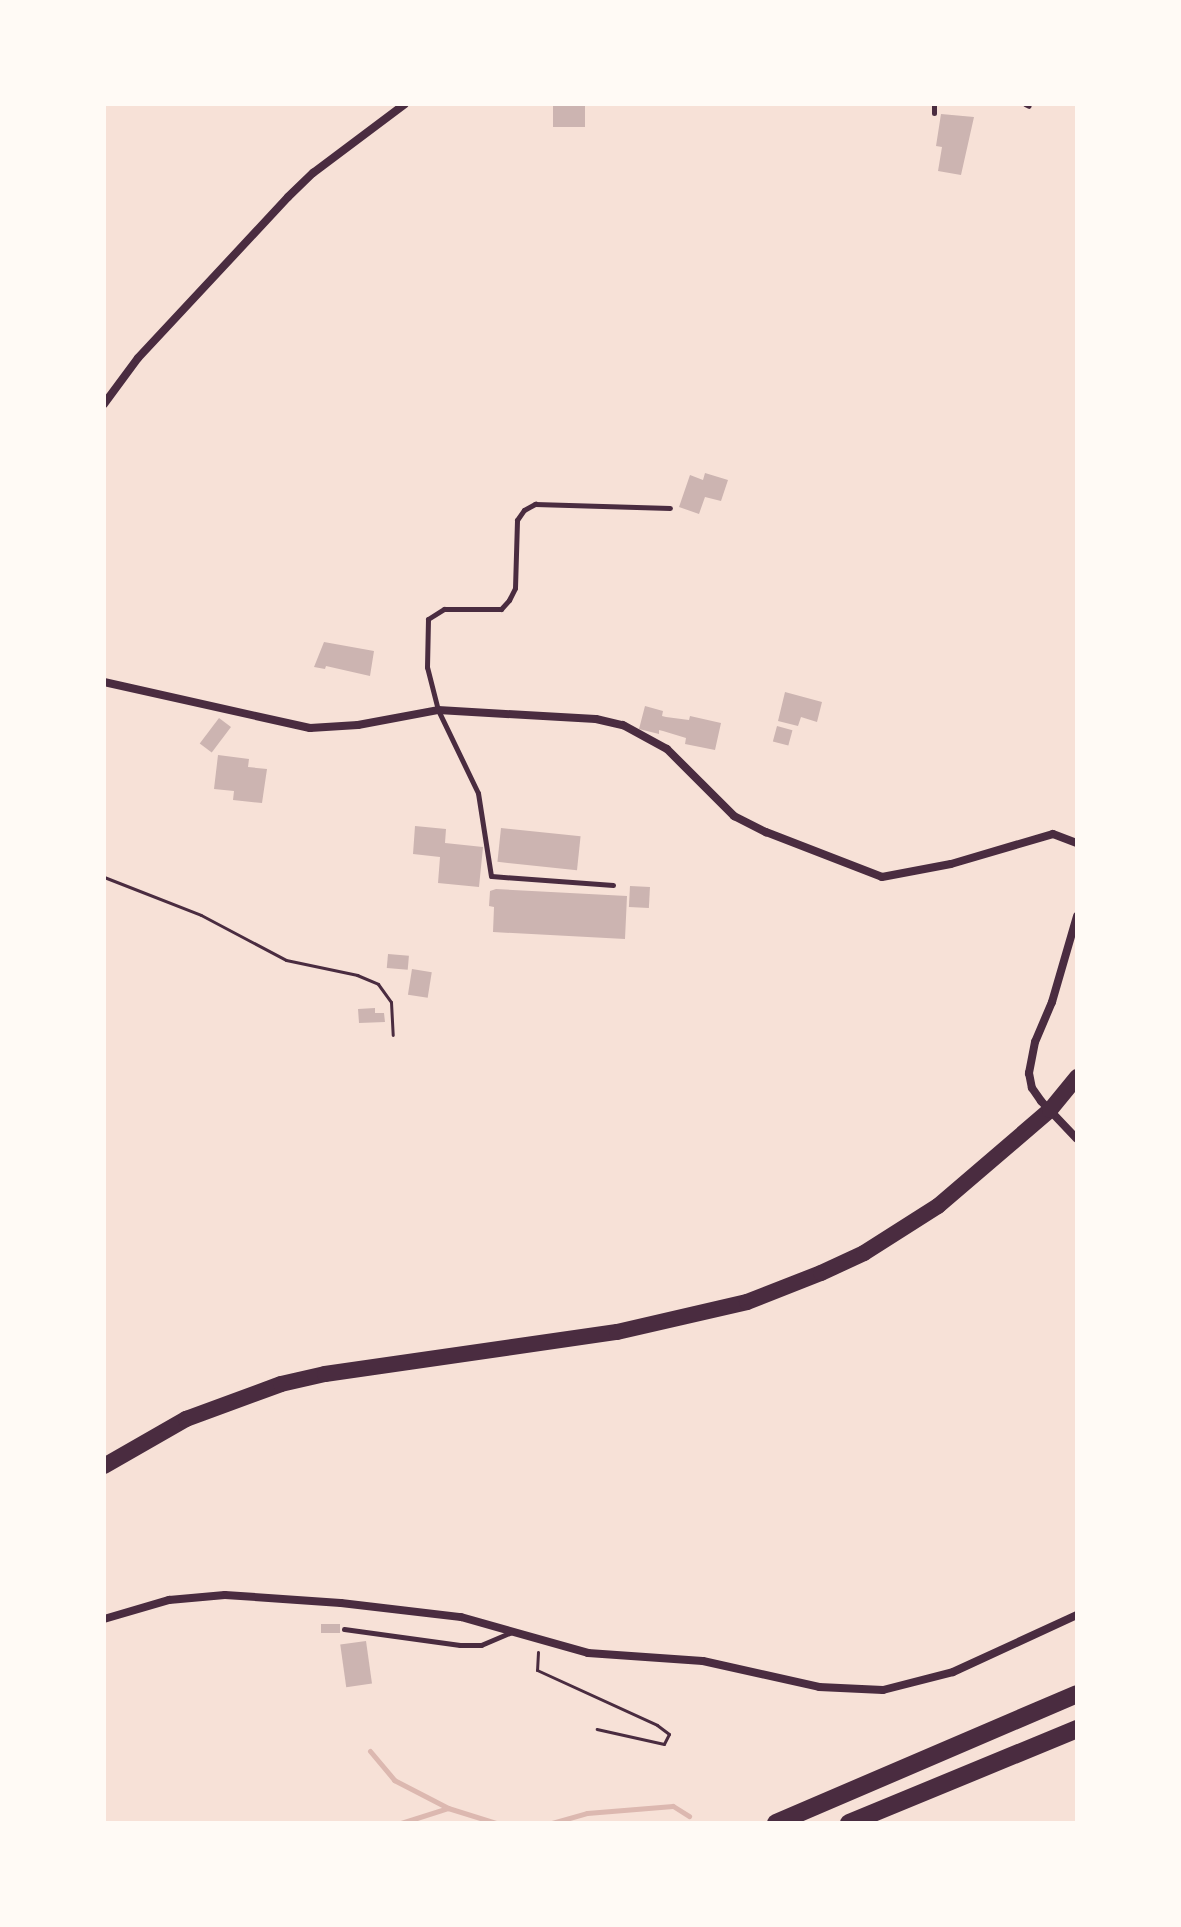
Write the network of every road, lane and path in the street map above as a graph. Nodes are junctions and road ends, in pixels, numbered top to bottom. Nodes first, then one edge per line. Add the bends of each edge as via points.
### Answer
1 (405, 104) edge
2 (934, 104) edge
3 (934, 113) dead end
4 (104, 404) edge
5 (670, 508) dead end
6 (104, 682) edge
7 (438, 710) junction
8 (1077, 843) edge
9 (104, 877) edge
10 (613, 885) dead end
11 (1077, 916) edge
12 (393, 1035) dead end
13 (1077, 1077) edge
14 (1050, 1110) junction
15 (1077, 1139) edge
16 (104, 1466) edge
17 (1077, 1615) edge
18 (104, 1619) edge
19 (344, 1629) dead end
20 (512, 1632) junction
21 (539, 1640) junction
22 (1077, 1694) edge
23 (597, 1729) dead end
24 (1077, 1729) edge
25 (776, 1823) edge
26 (849, 1823) edge

1 - 4 street via 288,197 138,358
2 - 3 lane
5 - 7 lane via 554,503 524,510 517,520 515,588 509,600 501,609 444,609 428,619 427,667
6 - 7 street via 310,728
7 - 8 street via 623,725 667,749 734,816 882,877 991,854 1053,834
7 - 10 lane via 478,793 491,876
9 - 12 path via 201,915 286,960 378,984 391,1002
11 - 14 street via 1029,1073 1032,1088
13 - 14 main road
14 - 15 street
14 - 16 main road via 994,1162 905,1229 864,1253 747,1302 617,1332 289,1382 186,1419
17 - 21 street via 953,1672 883,1690 819,1687 703,1661 588,1653
18 - 20 street via 169,1600 225,1595 461,1617
19 - 20 lane via 460,1645 481,1645
20 - 21 street
21 - 23 path via 537,1670 669,1734 664,1744
22 - 25 highway
24 - 26 highway

